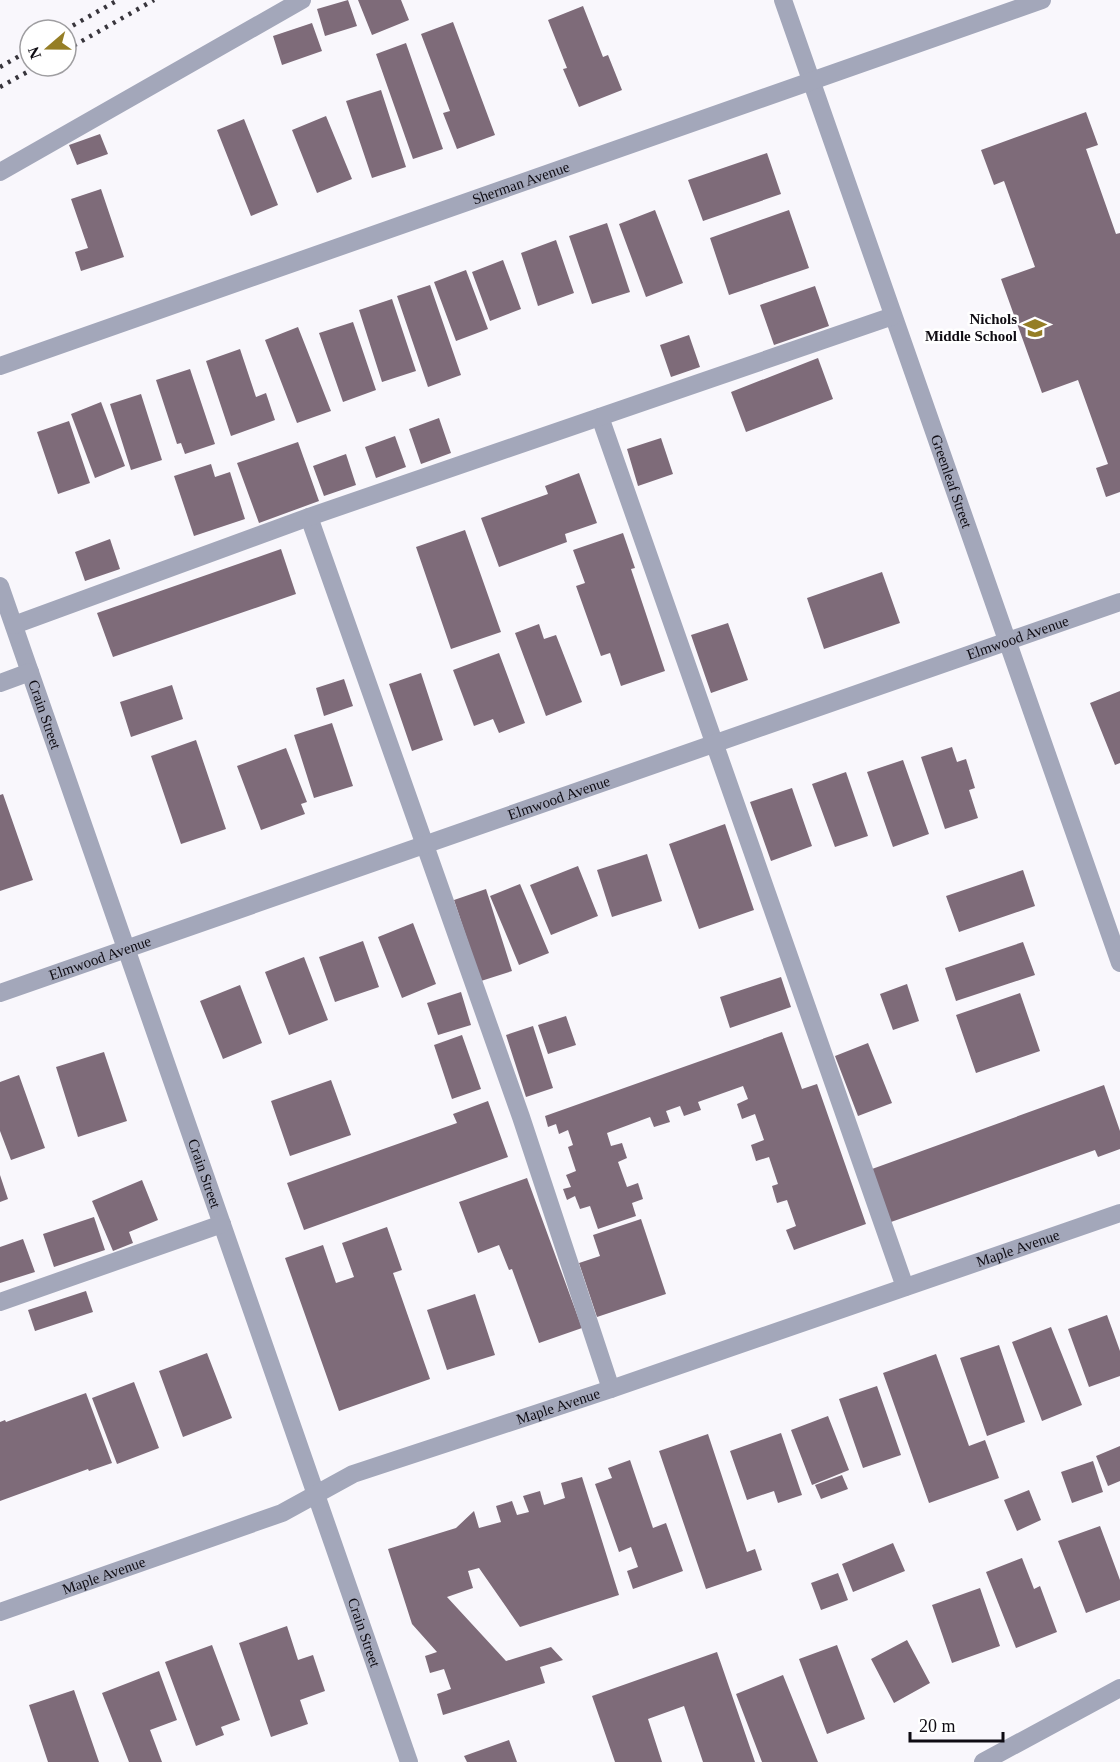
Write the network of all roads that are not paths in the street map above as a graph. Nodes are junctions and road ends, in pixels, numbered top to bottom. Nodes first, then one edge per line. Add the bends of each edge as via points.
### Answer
1 (302, 0) edge
2 (783, 0) edge
3 (1042, 0) edge
4 (811, 81) junction
5 (0, 172) edge
6 (893, 316) junction
7 (0, 366) edge
8 (600, 417) junction
9 (309, 517) junction
10 (0, 586) edge
11 (1120, 602) edge
12 (14, 625) junction
13 (1008, 642) junction
14 (30, 672) junction
15 (0, 683) edge
16 (715, 744) junction
17 (424, 845) junction
18 (1112, 913) edge
19 (126, 949) junction
20 (1120, 963) edge
21 (0, 993) edge
22 (1120, 1213) edge
23 (222, 1224) junction
24 (905, 1287) junction
25 (0, 1302) edge
26 (611, 1389) junction
27 (317, 1495) junction
28 (0, 1612) edge
29 (1120, 1688) edge
30 (409, 1762) edge
31 (982, 1762) edge

1 - 5 street
2 - 4 street, Greenleaf Street
3 - 4 street, Sherman Avenue
4 - 6 street, Greenleaf Street
4 - 7 street, Sherman Avenue
6 - 8 street
6 - 13 street, Greenleaf Street
8 - 9 street
8 - 16 street
9 - 12 street
9 - 17 street
10 - 12 street, Crain Street
11 - 13 street, Elmwood Avenue
12 - 14 street, Crain Street
13 - 16 street, Elmwood Avenue
13 - 18 street, Greenleaf Street
14 - 15 street
14 - 19 street, Crain Street
16 - 17 street, Elmwood Avenue
16 - 24 street
17 - 19 street, Elmwood Avenue
17 - 26 street via 521,1117
18 - 20 street, Greenleaf Street
19 - 21 street, Elmwood Avenue
19 - 23 street, Crain Street
22 - 24 street, Maple Avenue
23 - 25 street
23 - 27 street, Crain Street
24 - 26 street, Maple Avenue
26 - 27 street, Maple Avenue via 353,1474
27 - 28 street, Maple Avenue via 282,1514
27 - 30 street, Crain Street
29 - 31 street

